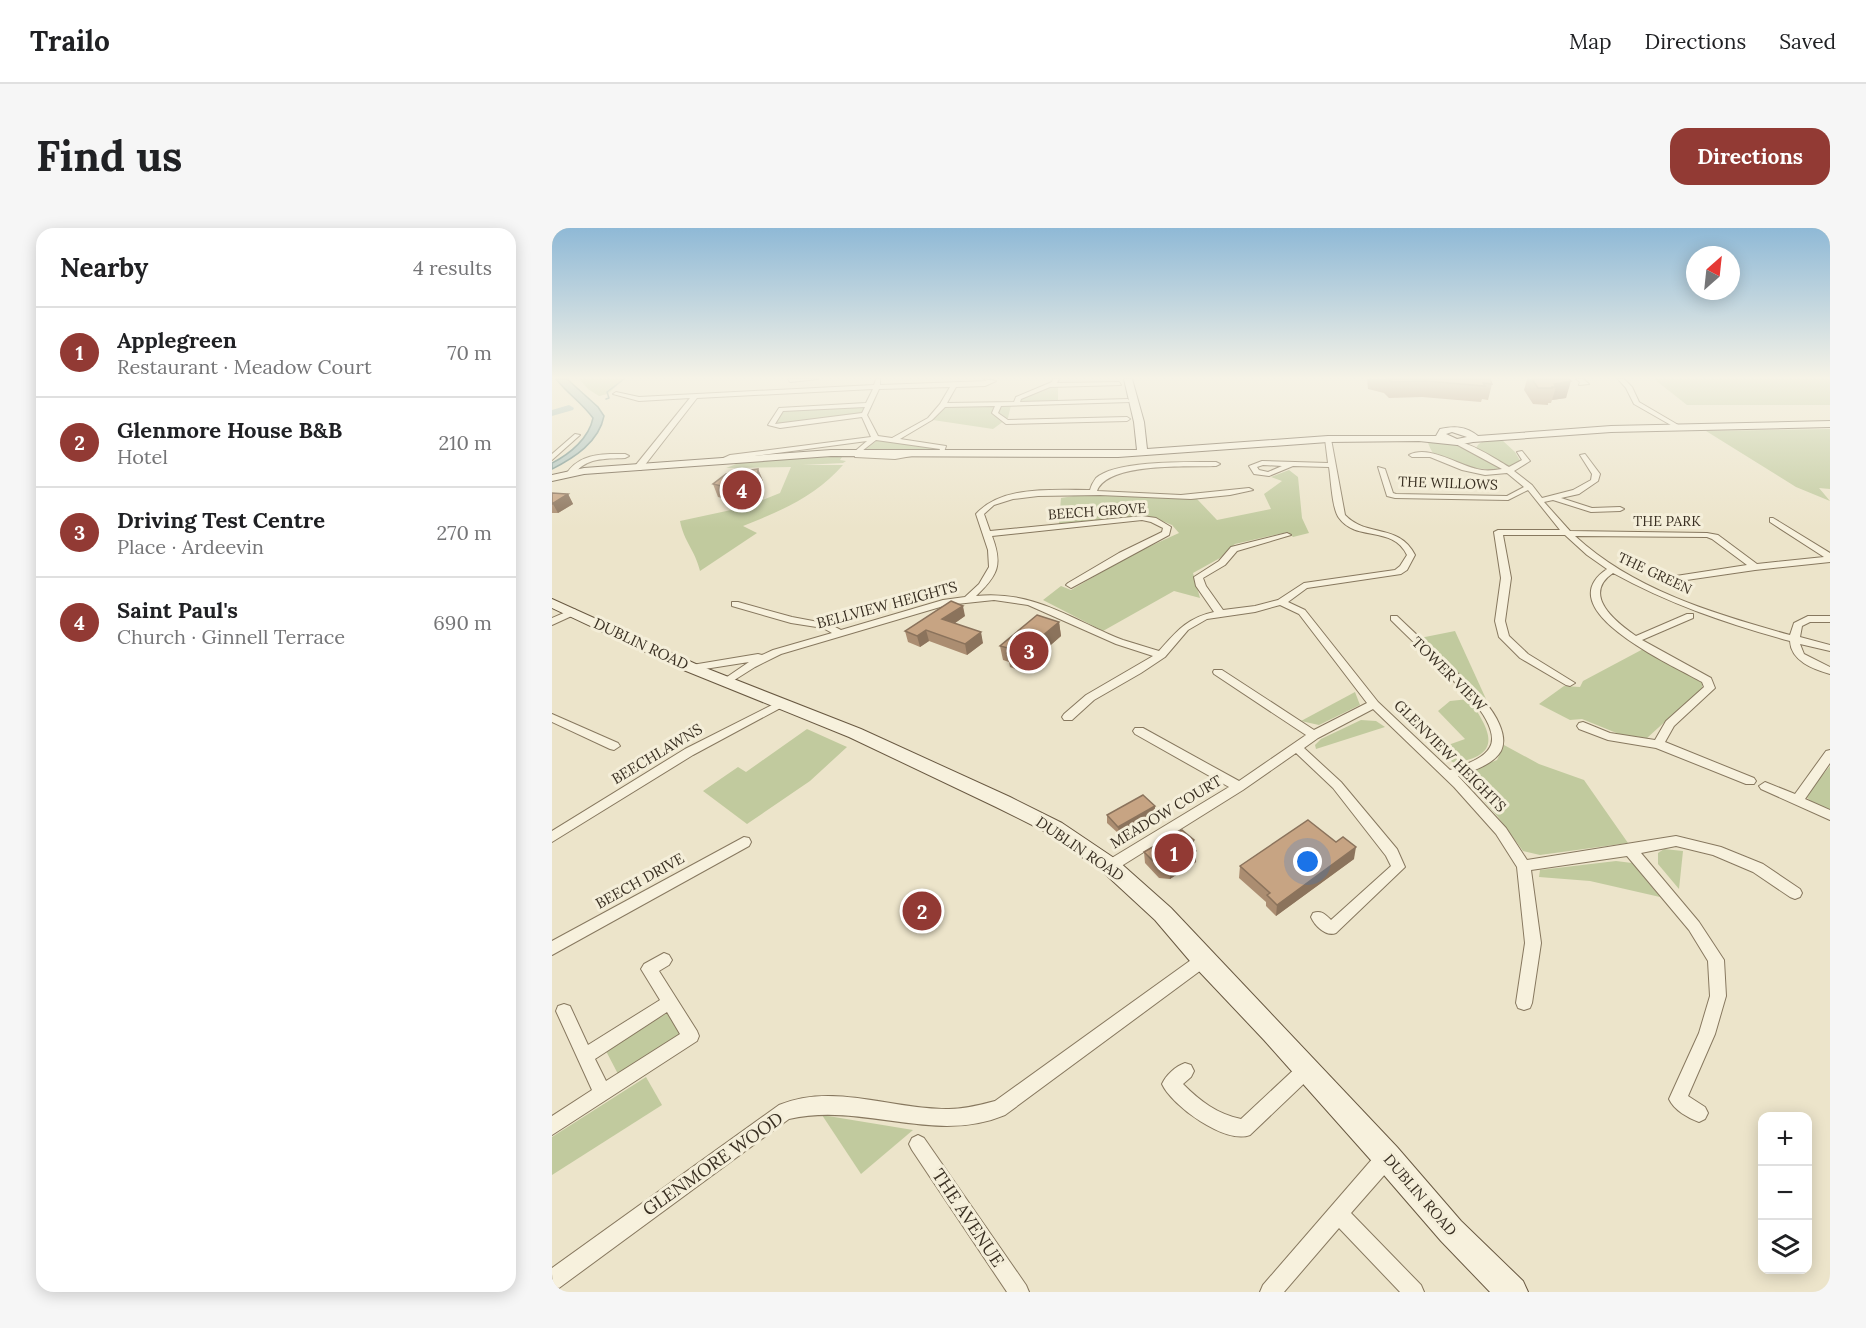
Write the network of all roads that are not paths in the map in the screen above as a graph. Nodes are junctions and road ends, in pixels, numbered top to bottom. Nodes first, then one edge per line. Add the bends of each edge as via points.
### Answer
1 (669, 429) edge
2 (871, 429) edge
3 (913, 429) edge
4 (1139, 429) edge
5 (1648, 429) edge
6 (577, 435) dead end
7 (875, 438) junction
8 (1448, 438) junction
9 (895, 439) junction
10 (1328, 439) junction
11 (1472, 441) junction
12 (796, 451) junction
13 (1520, 452) dead end
14 (858, 453) junction
15 (1143, 453) junction
16 (941, 454) junction
17 (1412, 455) dead end
18 (1583, 455) dead end
19 (625, 456) dead end
20 (552, 458) edge
21 (1216, 464) dead end
22 (1290, 465) dead end
23 (1332, 465) junction
24 (638, 468) junction
25 (1381, 469) dead end
26 (1510, 470) junction
27 (570, 474) junction
28 (552, 478) edge
29 (1529, 487) junction
30 (1249, 490) dead end
31 (1093, 492) junction
32 (1556, 498) junction
33 (1540, 501) junction
34 (1620, 509) dead end
35 (1773, 520) dead end
36 (1493, 522) dead end
37 (1498, 532) junction
38 (1569, 533) junction
39 (986, 534) junction
40 (1287, 535) dead end
41 (1830, 558) edge
42 (1755, 567) junction
43 (1613, 569) junction
44 (1666, 580) dead end
45 (1071, 585) dead end
46 (969, 598) junction
47 (765, 601) dead end
48 (1281, 602) junction
49 (552, 603) edge
50 (735, 604) dead end
51 (752, 609) junction
52 (1050, 610) junction
53 (573, 612) junction
54 (1220, 613) junction
55 (1690, 616) dead end
56 (1041, 618) edge
57 (1394, 618) dead end
58 (1830, 619) edge
59 (552, 622) edge
60 (840, 633) junction
61 (1793, 638) junction
62 (1636, 639) junction
63 (1830, 648) edge
64 (777, 652) junction
65 (1161, 655) junction
66 (692, 668) junction
67 (1830, 671) edge
68 (1218, 672) dead end
69 (728, 681) junction
70 (1570, 683) dead end
71 (783, 703) junction
72 (1374, 704) junction
73 (1068, 717) dead end
74 (552, 718) edge
75 (1583, 726) dead end
76 (1139, 731) dead end
77 (1314, 735) junction
78 (1658, 744) junction
79 (614, 746) dead end
80 (1297, 748) junction
81 (1830, 754) edge
82 (1449, 775) junction
83 (1750, 780) dead end
84 (1765, 786) dead end
85 (1239, 788) junction
86 (1797, 800) junction
87 (1830, 815) edge
88 (552, 837) edge
89 (744, 842) dead end
90 (1629, 850) junction
91 (1110, 866) junction
92 (1524, 866) junction
93 (1795, 893) dead end
94 (1318, 917) dead end
95 (552, 949) edge
96 (664, 960) dead end
97 (1203, 960) junction
98 (670, 1002) junction
99 (1524, 1003) dead end
100 (564, 1011) dead end
101 (585, 1056) junction
102 (1307, 1069) junction
103 (1185, 1071) dead end
104 (602, 1093) junction
105 (1699, 1113) dead end
106 (552, 1126) edge
107 (918, 1144) dead end
108 (1387, 1157) junction
109 (1339, 1214) junction
110 (552, 1281) edge
111 (1019, 1292) edge
112 (1270, 1292) edge
113 (1414, 1292) edge
114 (1512, 1292) edge

1 - 24 street
2 - 7 street
3 - 9 street
4 - 15 street
5 - 11 street
6 - 20 street
7 - 9 street
7 - 12 street
7 - 14 street
8 - 10 street
8 - 11 street
8 - 11 street via 1452,429
9 - 16 street via 944,447
10 - 15 street
10 - 23 street
11 - 26 street, THE GREEN
12 - 14 street
12 - 24 street via 722,462
13 - 26 street via 1526,461
14 - 16 street
15 - 16 street
17 - 26 street via 1431,454 1485,473
18 - 32 street via 1596,474 1594,481
19 - 27 street via 585,459
21 - 31 street, BEECH GROVE via 1124,469 1102,477
22 - 23 street
23 - 48 street via 1343,520 1400,539 1411,555 1398,572 1304,586
24 - 27 street
25 - 29 street, THE WILLOWS via 1390,494 1395,496 1508,498
26 - 29 street, THE GREEN
27 - 28 street
29 - 33 street, THE GREEN
30 - 31 street, BEECH GROVE via 1171,497
31 - 39 street, BEECH GROVE via 1011,496 992,502 980,514
32 - 33 street
32 - 34 street via 1592,510
33 - 38 street, THE GREEN
35 - 41 street
36 - 37 street
37 - 38 street
37 - 70 street via 1506,578 1500,621 1504,637 1524,656
38 - 42 street, THE PARK via 1707,535
38 - 43 street, THE GREEN
39 - 45 street, BEECH GROVE via 1142,518 1167,527 1166,533
39 - 46 street, BEECH GROVE via 995,559 984,585
40 - 54 street via 1234,549 1222,563 1198,577
41 - 42 street
42 - 44 street
43 - 61 street, THE GREEN via 1654,591
43 - 62 street via 1596,583 1598,603 1610,622
46 - 52 street, BELLVIEW HEIGHTS via 1008,598
46 - 60 street, BELLVIEW HEIGHTS
47 - 51 street
48 - 54 street
48 - 72 street, GLENVIEW HEIGHTS via 1302,612
49 - 53 street, DUBLIN ROAD
50 - 51 street
51 - 60 street via 826,626
52 - 56 street
52 - 65 street, BELLVIEW HEIGHTS via 1120,642
53 - 59 street
53 - 66 street, DUBLIN ROAD
54 - 65 street via 1185,628
55 - 62 street
57 - 82 street, TOWER VIEW via 1482,704 1498,735 1497,748 1488,760
58 - 61 street via 1808,619 1797,625
60 - 64 street, BELLVIEW HEIGHTS
61 - 63 street, THE GREEN
61 - 67 street via 1797,654
62 - 78 street via 1707,680 1710,688 1670,724
64 - 66 street
64 - 69 street, BELLVIEW HEIGHTS
65 - 73 street via 1135,673 1096,691
66 - 69 street, DUBLIN ROAD
68 - 77 street
69 - 71 street, DUBLIN ROAD
71 - 88 street, BEECHLAWNS via 689,752
71 - 91 street, DUBLIN ROAD via 1003,802 1055,828
72 - 77 street, GLENVIEW HEIGHTS
72 - 82 street, GLENVIEW HEIGHTS
74 - 79 street, BEECHLAWNS
75 - 78 street via 1608,736
76 - 85 street, MEADOW COURT
77 - 80 street, MEADOW COURT
78 - 83 street
80 - 85 street, MEADOW COURT
80 - 94 street via 1337,785 1392,853 1398,867 1331,929
81 - 86 street
82 - 92 street, GLENVIEW HEIGHTS via 1501,831
84 - 86 street
85 - 91 street, MEADOW COURT
86 - 87 street
89 - 95 street, BEECH DRIVE
90 - 92 street
90 - 93 street via 1676,840 1758,868
90 - 105 street via 1694,926 1716,960 1719,996 1678,1099
91 - 97 street, DUBLIN ROAD via 1163,914
92 - 99 street, GLENVIEW HEIGHTS via 1533,943
96 - 98 street via 649,969
97 - 102 street, DUBLIN ROAD
97 - 110 street, GLENMORE WOOD via 999,1109 942,1119 831,1103 785,1111
98 - 101 street
98 - 104 street via 691,1036
100 - 101 street
101 - 104 street
102 - 103 street via 1244,1129 1212,1120 1197,1111 1171,1084
102 - 108 street, DUBLIN ROAD
104 - 106 street
107 - 111 street, THE AVENUE
108 - 109 street
108 - 114 street, DUBLIN ROAD via 1451,1231
109 - 112 street
109 - 113 street

